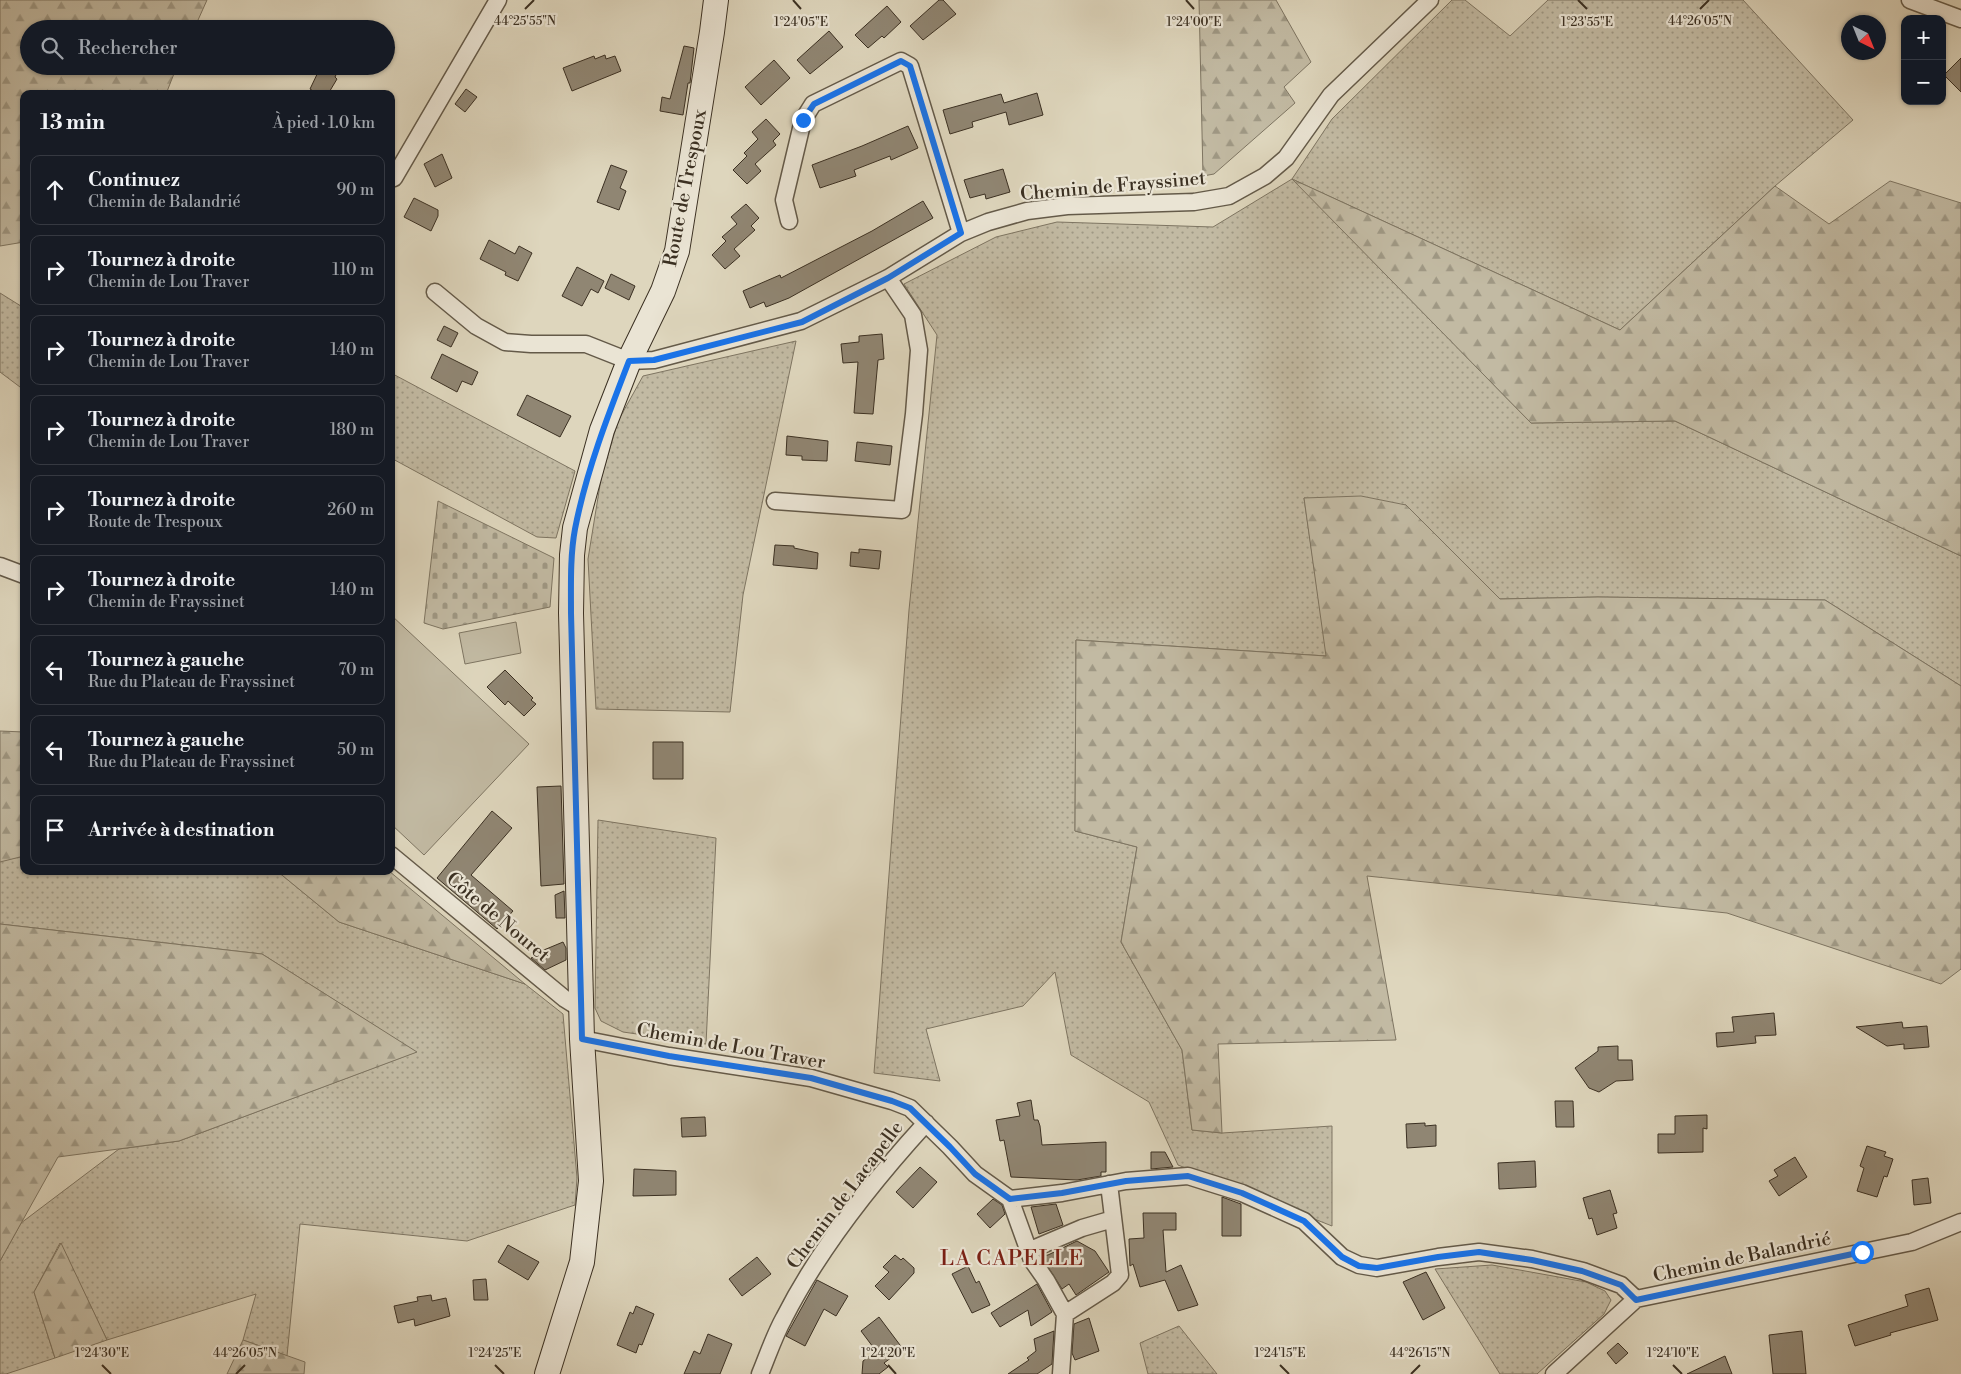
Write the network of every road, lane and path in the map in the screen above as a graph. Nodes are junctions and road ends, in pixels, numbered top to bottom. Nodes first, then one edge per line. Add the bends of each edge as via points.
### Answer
1 (498, 0) edge
2 (716, 0) edge
3 (1430, 0) edge
4 (1910, 0) edge
5 (1961, 19) edge
6 (395, 176) edge
7 (789, 221) dead end
8 (961, 233) junction
9 (888, 278) junction
10 (435, 292) dead end
11 (629, 361) junction
12 (775, 501) dead end
13 (0, 566) edge
14 (20, 574) edge
15 (395, 858) edge
16 (581, 1006) junction
17 (582, 1039) junction
18 (926, 1123) junction
19 (1109, 1184) junction
20 (1010, 1199) junction
21 (1113, 1219) junction
22 (1961, 1222) edge
23 (1028, 1251) junction
24 (1636, 1300) junction
25 (1065, 1314) junction
26 (547, 1374) edge
27 (760, 1374) edge
28 (1061, 1374) edge
29 (1554, 1374) edge

1 - 6 street
2 - 11 street, Route de Trespoux via 677,251 663,291
3 - 8 street, Chemin de Frayssinet via 1332,95 1286,158 1264,176 1229,196 1194,202 1067,206 1027,211
4 - 5 street
7 - 8 street via 784,200 803,120 814,104 901,61 910,66
8 - 9 street, Chemin de Frayssinet
9 - 11 street, Chemin de Frayssinet via 802,322 654,360
9 - 12 street via 913,315 919,350 902,510
10 - 11 street via 476,326 505,342 586,344
11 - 16 street, Route de Trespoux via 602,430 575,528 572,555
13 - 14 street
15 - 16 street, Côte de Nouret via 565,999
16 - 17 street, Route de Trespoux
17 - 18 street, Chemin de Lou Traver via 811,1078 910,1108
17 - 26 street, Route de Trespoux via 591,1181 582,1262
18 - 20 street, Chemin de Lou Traver via 975,1174
18 - 27 street, Chemin de Lacapelle via 894,1157 816,1260 783,1318
19 - 20 street
19 - 21 street
19 - 24 street via 1188,1176 1242,1193 1304,1221 1342,1257 1359,1266 1377,1268 1479,1252 1582,1271 1621,1285
20 - 23 street
21 - 23 street
21 - 25 street via 1120,1275
22 - 24 street, Chemin de Balandrié via 1912,1242
23 - 25 street
24 - 29 street, Chemin de Balandrié
25 - 28 street

